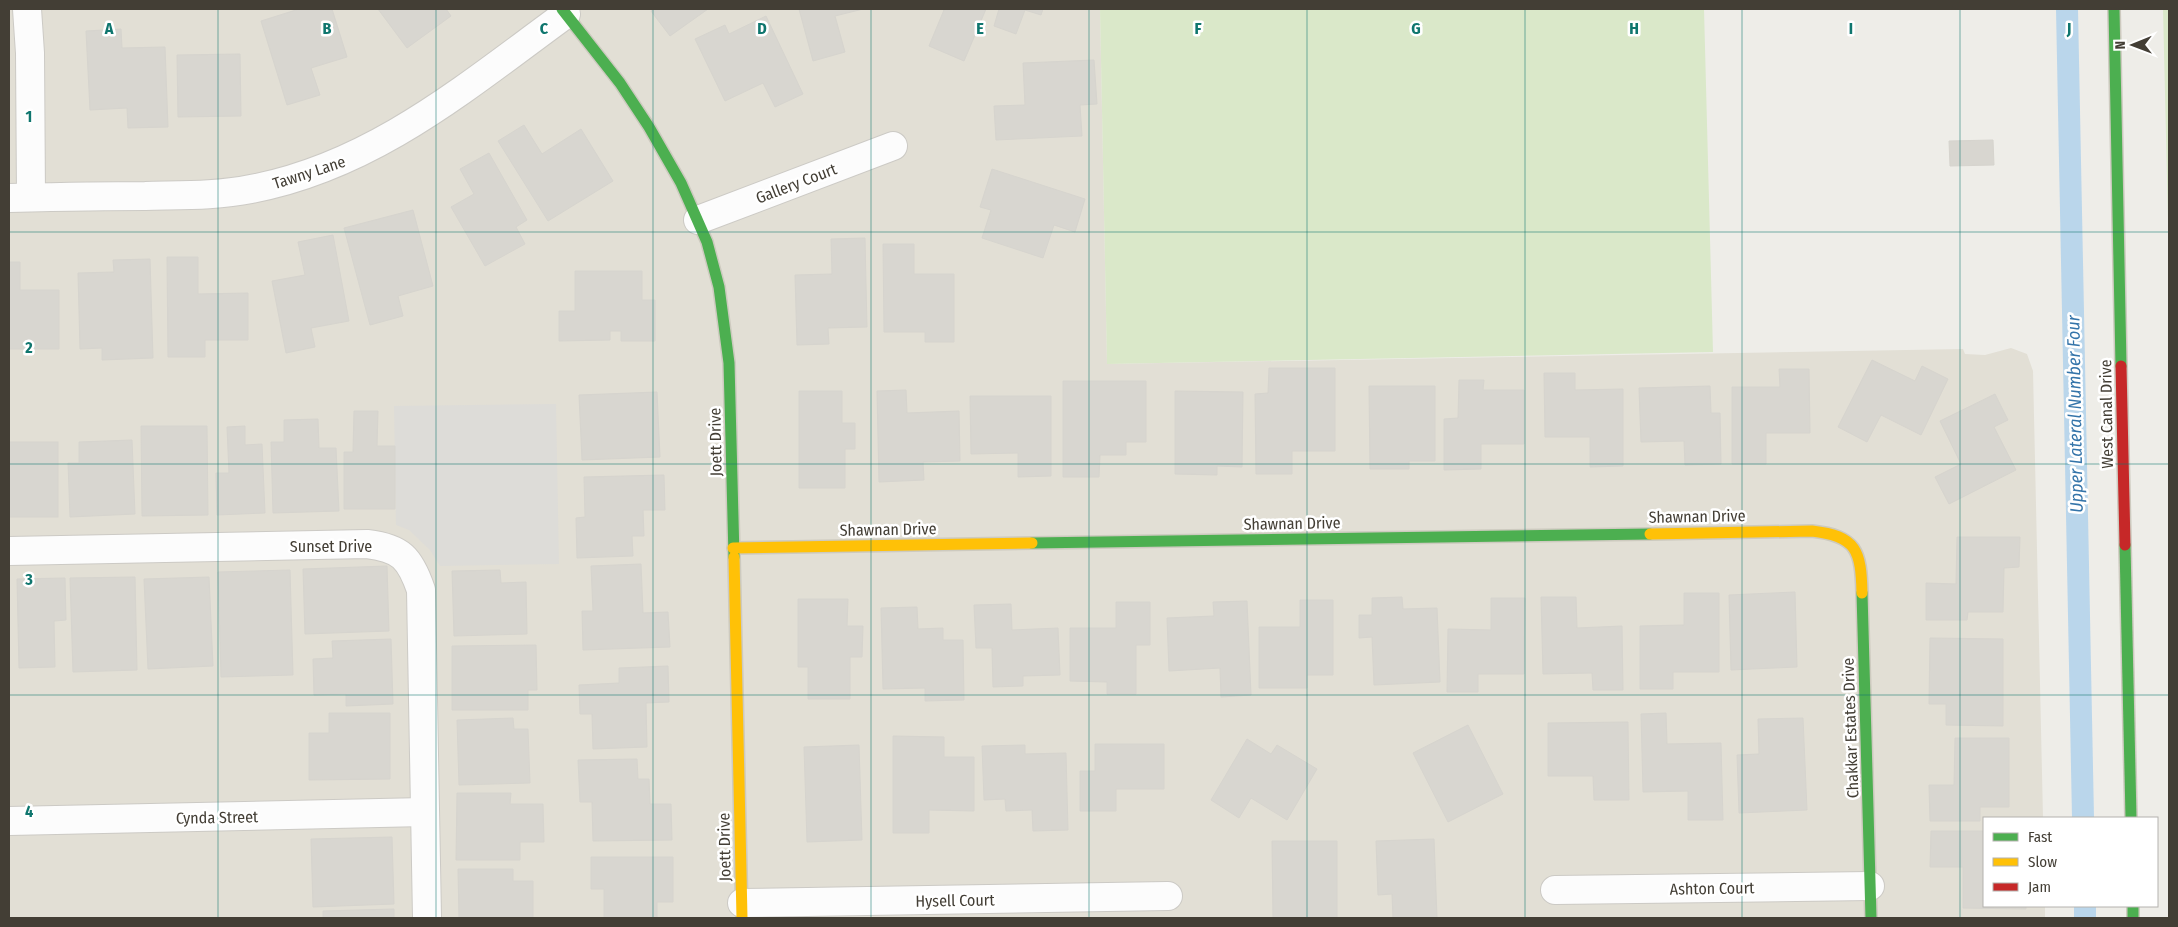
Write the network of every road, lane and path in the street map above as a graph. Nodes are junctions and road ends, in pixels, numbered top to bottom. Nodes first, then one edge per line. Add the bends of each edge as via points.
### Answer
1 (27, 9) edge
2 (2114, 9) edge
3 (564, 11) edge
4 (893, 146) dead end
5 (20, 197) edge
6 (698, 220) junction
7 (1850, 540) joint
8 (733, 548) junction
9 (9, 551) edge
10 (425, 812) junction
11 (2131, 817) edge
12 (9, 821) edge
13 (1870, 886) junction
14 (1555, 890) dead end
15 (1168, 896) dead end
16 (742, 911) edge
17 (427, 918) edge
18 (1871, 918) edge

1 - 5 street via 30,53
2 - 11 street, West Canal Drive
3 - 5 street, Tawny Lane via 420,119 390,138 329,168 273,185 227,193
3 - 6 street, Joett Drive via 637,108
4 - 6 street, Gallery Court
6 - 8 street, Joett Drive via 722,308 729,363
7 - 8 street, Shawnan Drive via 1834,533 1812,531
7 - 13 street, Chakkar Estates Drive via 1859,556 1862,580
8 - 16 street, Joett Drive
9 - 10 street, Sunset Drive via 367,544 388,547 404,557 421,590
10 - 12 street, Cynda Street
10 - 17 street, Sunset Drive
13 - 14 street, Ashton Court
13 - 18 street, Chakkar Estates Drive
15 - 16 street, Hysell Court

